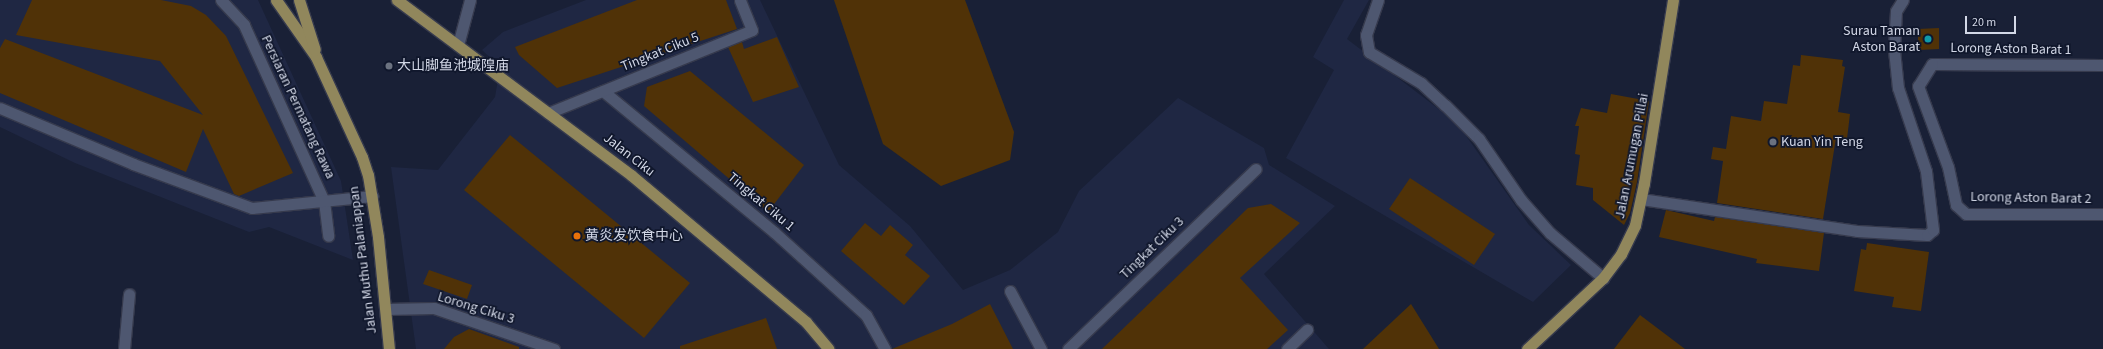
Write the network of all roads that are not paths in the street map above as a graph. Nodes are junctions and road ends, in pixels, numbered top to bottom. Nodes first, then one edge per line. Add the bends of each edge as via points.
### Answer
1 (221, 0) edge
2 (276, 0) edge
3 (299, 0) edge
4 (398, 0) edge
5 (470, 0) edge
6 (740, 0) edge
7 (1378, 0) edge
8 (1673, 0) edge
9 (1903, 0) edge
10 (458, 45) junction
11 (316, 56) junction
12 (2103, 65) edge
13 (603, 91) junction
14 (0, 108) edge
15 (548, 113) junction
16 (1256, 169) dead end
17 (1951, 187) joint
18 (372, 196) junction
19 (1642, 199) junction
20 (324, 201) junction
21 (2103, 214) edge
22 (328, 236) dead end
23 (1604, 278) junction
24 (1010, 291) dead end
25 (129, 294) dead end
26 (386, 309) junction
27 (1308, 330) dead end
28 (124, 349) edge
29 (389, 349) edge
30 (554, 349) edge
31 (829, 349) edge
32 (885, 349) edge
33 (1041, 349) edge
34 (1068, 349) edge
35 (1287, 349) edge
36 (1528, 349) edge

1 - 20 street, Persiaran Permatang Rawa via 244,25
2 - 11 main road, Jalan Muthu Palaniappan
3 - 11 main road
4 - 10 main road, Jalan Ciku
5 - 10 street
6 - 13 street, Tingkat Ciku 5 via 752,30
7 - 23 street via 1366,35 1369,52 1421,83 1445,105 1479,139 1521,200 1550,233
8 - 19 main road, Jalan Arumugan Pillai
9 - 19 street via 1896,11 1894,49 1898,88 1926,171 1933,230 1927,235 1857,231
10 - 15 main road, Jalan Ciku
11 - 18 main road, Jalan Muthu Palaniappan via 362,157
12 - 17 street, Lorong Aston Barat 1 via 1932,64 1918,86 1948,167
13 - 15 street, Tingkat Ciku 5
13 - 32 street, Tingkat Ciku 1 via 774,232 866,315
14 - 20 street via 133,164 252,208
15 - 31 main road, Jalan Ciku via 643,185 806,322
16 - 34 street, Tingkat Ciku 3
17 - 21 street, Lorong Aston Barat 2 via 1956,205 1966,214
18 - 20 street
18 - 26 main road, Jalan Muthu Palaniappan
19 - 23 main road, Jalan Arumugan Pillai via 1635,225 1622,254
20 - 22 street, Persiaran Permatang Rawa
23 - 36 main road, Jalan Arumugan Pillai
24 - 33 street
25 - 28 street
26 - 29 main road, Jalan Muthu Palaniappan
26 - 30 street, Lorong Ciku 3 via 434,308
27 - 35 street

